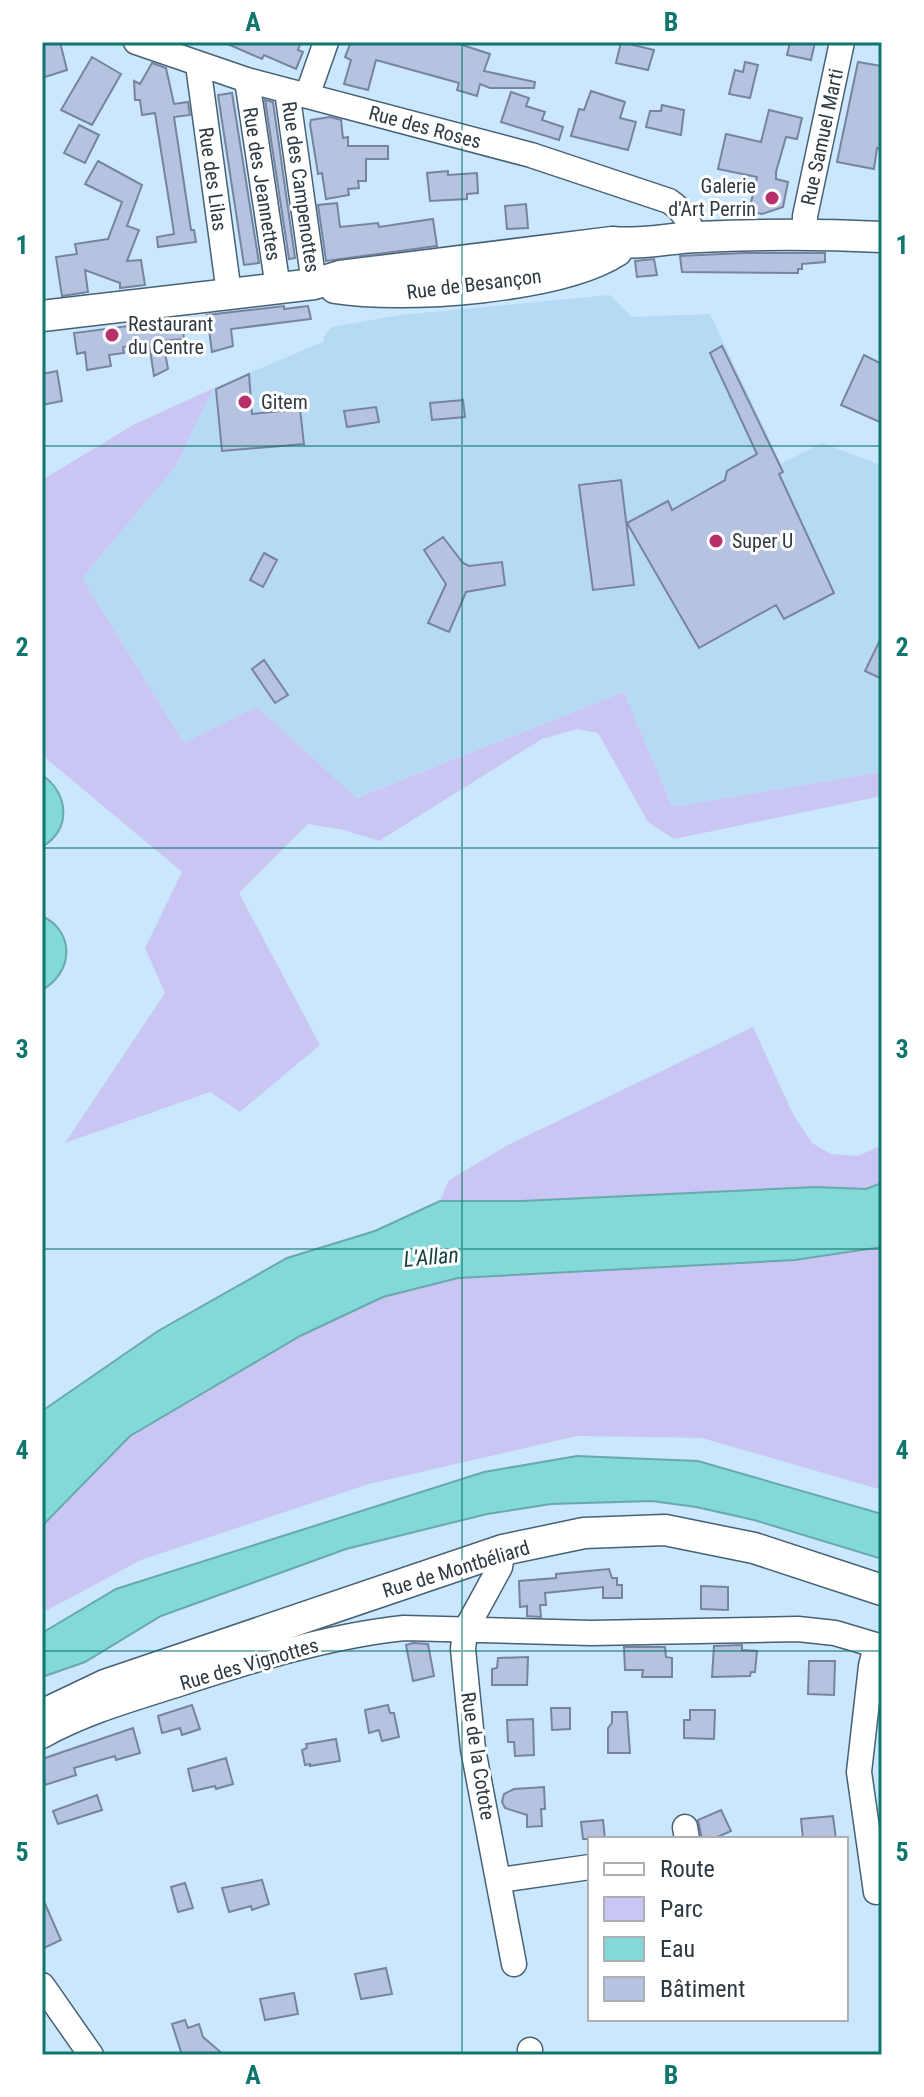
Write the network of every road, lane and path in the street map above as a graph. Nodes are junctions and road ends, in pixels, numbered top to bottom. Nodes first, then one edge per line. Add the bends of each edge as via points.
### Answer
1 (136, 42) edge
2 (326, 42) edge
3 (842, 42) edge
4 (198, 65) junction
5 (247, 80) junction
6 (297, 93) junction
7 (805, 233) junction
8 (694, 237) junction
9 (882, 237) edge
10 (314, 284) junction
11 (278, 288) junction
12 (229, 293) junction
13 (42, 316) edge
14 (503, 1550) junction
15 (882, 1590) edge
16 (465, 1631) junction
17 (879, 1646) edge
18 (42, 1715) edge
19 (42, 1736) edge
20 (588, 1867) edge
21 (500, 1880) junction
22 (876, 1892) dead end
23 (514, 1964) dead end
24 (42, 1985) edge
25 (91, 2055) edge

1 - 4 street, Rue des Roses
2 - 6 street
3 - 7 street, Rue Samuel Marti
4 - 5 street, Rue des Roses
4 - 12 street, Rue des Lilas
5 - 6 street, Rue des Roses
5 - 11 street, Rue des Jeannettes
6 - 8 street, Rue des Roses via 531,155 669,201 681,209
6 - 10 street, Rue des Campenottes
7 - 8 main road, Rue de Besançon
7 - 9 main road, Rue de Besançon
8 - 10 main road, Rue de Besançon via 628,244 570,271 521,281 387,294
10 - 11 main road, Rue de Besançon
11 - 12 main road, Rue de Besançon
12 - 13 main road, Rue de Besançon
14 - 15 main road, Rue de Montbéliard via 584,1533 665,1530 754,1548
14 - 16 street via 500,1567
14 - 18 main road, Rue de Montbéliard via 105,1685
16 - 17 street, Rue des Vignottes via 798,1629
16 - 19 street, Rue des Vignottes via 374,1631 302,1648 104,1708
16 - 21 street, Rue de la Cotote via 473,1749
17 - 22 street via 871,1666 859,1772
20 - 21 street
21 - 23 street, Rue de la Cotote
24 - 25 street

